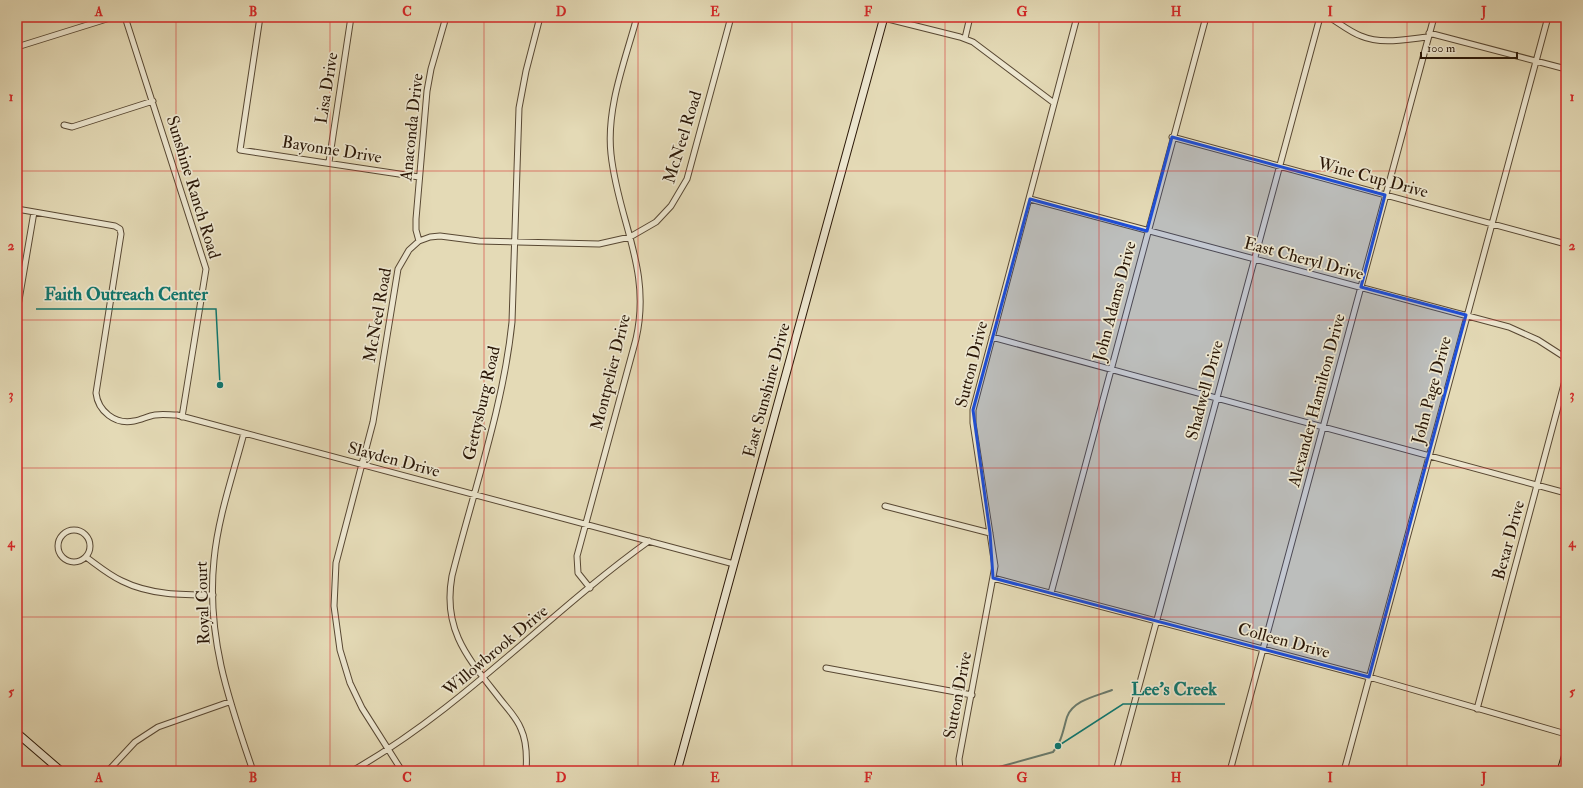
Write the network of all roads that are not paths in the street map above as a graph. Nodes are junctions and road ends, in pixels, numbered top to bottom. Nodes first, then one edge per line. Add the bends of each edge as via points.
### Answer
1 (113, 17) edge
2 (125, 17) edge
3 (260, 17) edge
4 (351, 17) edge
5 (446, 17) edge
6 (540, 17) edge
7 (637, 17) edge
8 (731, 17) edge
9 (970, 17) edge
10 (1077, 17) edge
11 (1206, 17) edge
12 (1320, 17) edge
13 (1329, 17) edge
14 (1434, 17) edge
15 (1548, 17) edge
16 (884, 18) edge
17 (1429, 35) junction
18 (964, 38) junction
19 (17, 47) edge
20 (1536, 61) junction
21 (1566, 69) edge
22 (153, 101) junction
23 (1054, 103) junction
24 (64, 125) dead end
25 (1172, 138) junction
26 (329, 162) junction
27 (1278, 167) junction
28 (420, 177) junction
29 (1385, 195) junction
30 (1030, 199) junction
31 (17, 209) edge
32 (34, 212) junction
33 (1491, 223) junction
34 (1147, 231) junction
35 (630, 237) junction
36 (419, 242) junction
37 (515, 242) junction
38 (1566, 244) edge
39 (1254, 259) junction
40 (1360, 288) junction
41 (17, 312) edge
42 (1466, 316) junction
43 (992, 337) junction
44 (1566, 358) edge
45 (1110, 369) junction
46 (1566, 377) edge
47 (1217, 397) junction
48 (182, 417) junction
49 (1323, 427) junction
50 (244, 433) junction
51 (1428, 456) junction
52 (362, 465) junction
53 (1537, 484) junction
54 (1566, 492) edge
55 (474, 494) junction
56 (885, 506) dead end
57 (585, 524) junction
58 (990, 532) junction
59 (649, 541) junction
60 (86, 557) junction
61 (734, 564) junction
62 (993, 578) junction
63 (590, 588) junction
64 (1051, 593) junction
65 (212, 595) junction
66 (1156, 621) junction
67 (1263, 649) junction
68 (826, 668) dead end
69 (483, 677) junction
70 (1369, 677) junction
71 (972, 695) junction
72 (229, 702) junction
73 (1477, 709) junction
74 (17, 733) edge
75 (1566, 734) edge
76 (389, 749) junction
77 (1566, 754) edge
78 (61, 771) edge
79 (108, 771) edge
80 (253, 771) edge
81 (352, 771) edge
82 (402, 771) edge
83 (526, 771) edge
84 (677, 771) edge
85 (960, 771) edge
86 (1116, 771) edge
87 (1230, 771) edge
88 (1344, 771) edge
89 (1561, 771) edge

1 - 19 street
2 - 22 street, Sunshine Ranch Road
3 - 26 street, Bayonne Drive via 240,150
4 - 26 street, Lisa Drive
5 - 28 street, Anaconda Drive via 427,91
6 - 37 street, Gettysburg Road via 519,108
7 - 35 street, Montpelier Drive via 617,91 611,132 616,187
8 - 35 street, McNeel Road via 684,187 664,215 648,228
9 - 18 street
10 - 23 street, Sutton Drive
11 - 25 street, John Adams Drive
12 - 27 street, Shadwell Drive
13 - 17 street via 1360,36 1382,41
14 - 17 street, Alexander Hamilton Drive
15 - 20 street, John Page Drive
16 - 18 street
16 - 61 street, East Sunshine Drive
17 - 20 street
17 - 29 street, Alexander Hamilton Drive
18 - 23 street via 981,47
20 - 21 street
20 - 33 street, John Page Drive
22 - 24 street via 72,127
22 - 48 street, Sunshine Ranch Road via 206,269
23 - 30 street, Sutton Drive
25 - 27 street, Wine Cup Drive
25 - 34 street, John Adams Drive
26 - 28 street, Bayonne Drive
27 - 29 street, Wine Cup Drive
27 - 39 street, Shadwell Drive
28 - 36 street, Anaconda Drive via 416,219
29 - 33 street, Wine Cup Drive
29 - 40 street, Alexander Hamilton Drive
30 - 34 street, East Cheryl Drive
30 - 43 street, Sutton Drive
31 - 32 street
32 - 41 street
32 - 48 street, Slayden Drive via 107,224 120,229 96,385 97,399 109,416 124,422 134,422 156,415
33 - 38 street, Wine Cup Drive
33 - 42 street, John Page Drive
34 - 39 street, East Cheryl Drive
34 - 45 street, John Adams Drive
35 - 37 street, McNeel Road via 588,245
35 - 57 street, Montpelier Drive via 640,285 638,327
36 - 37 street, McNeel Road via 440,236
36 - 52 street, McNeel Road via 402,259 396,274 375,411
37 - 55 street, Gettysburg Road via 512,322 506,371
39 - 40 street, East Cheryl Drive
39 - 47 street, Shadwell Drive
40 - 42 street, East Cheryl Drive
40 - 49 street, Alexander Hamilton Drive
42 - 44 street, East Cheryl Drive via 1521,331
42 - 51 street, John Page Drive
43 - 45 street
43 - 58 street, Sutton Drive via 972,417
45 - 47 street
45 - 64 street, John Adams Drive
46 - 53 street, Bexar Drive
47 - 49 street
47 - 66 street, Shadwell Drive
48 - 50 street, Slayden Drive
49 - 51 street
49 - 67 street, Alexander Hamilton Drive
50 - 52 street, Slayden Drive
50 - 65 street, Royal Court via 218,534
51 - 53 street
51 - 70 street, John Page Drive
52 - 55 street, Slayden Drive
52 - 76 street, McNeel Road via 336,563 336,628 350,683 362,708
53 - 54 street
53 - 73 street, Bexar Drive
55 - 57 street, Slayden Drive
55 - 69 street, Gettysburg Road via 452,576 449,602 450,616 459,642
56 - 58 street
57 - 59 street, Slayden Drive
57 - 63 street, Montpelier Drive via 576,562 578,573
58 - 62 street, Sutton Drive
59 - 61 street, Slayden Drive
59 - 63 street, Willowbrook Drive
60 - 60 street via 90,550 87,536 76,530 63,534 58,545 62,556 72,562
60 - 65 street via 117,578 142,589
61 - 84 street, East Sunshine Drive
62 - 64 street, Colleen Drive
62 - 71 street, Sutton Drive
63 - 69 street, Willowbrook Drive
64 - 66 street, Colleen Drive
65 - 72 street, Royal Court via 219,661
66 - 67 street, Colleen Drive
66 - 86 street, Shadwell Drive
67 - 70 street, Colleen Drive
67 - 87 street, Alexander Hamilton Drive
68 - 71 street
69 - 76 street, Willowbrook Drive via 438,715
69 - 83 street, Gettysburg Road via 521,728 526,748
70 - 73 street, Colleen Drive
70 - 88 street, John Page Drive
71 - 85 street, Sutton Drive via 959,764
72 - 79 street via 158,727 135,742
72 - 80 street, Royal Court
73 - 75 street, Colleen Drive
74 - 78 street
76 - 81 street, Willowbrook Drive
76 - 82 street, McNeel Road
77 - 89 street

